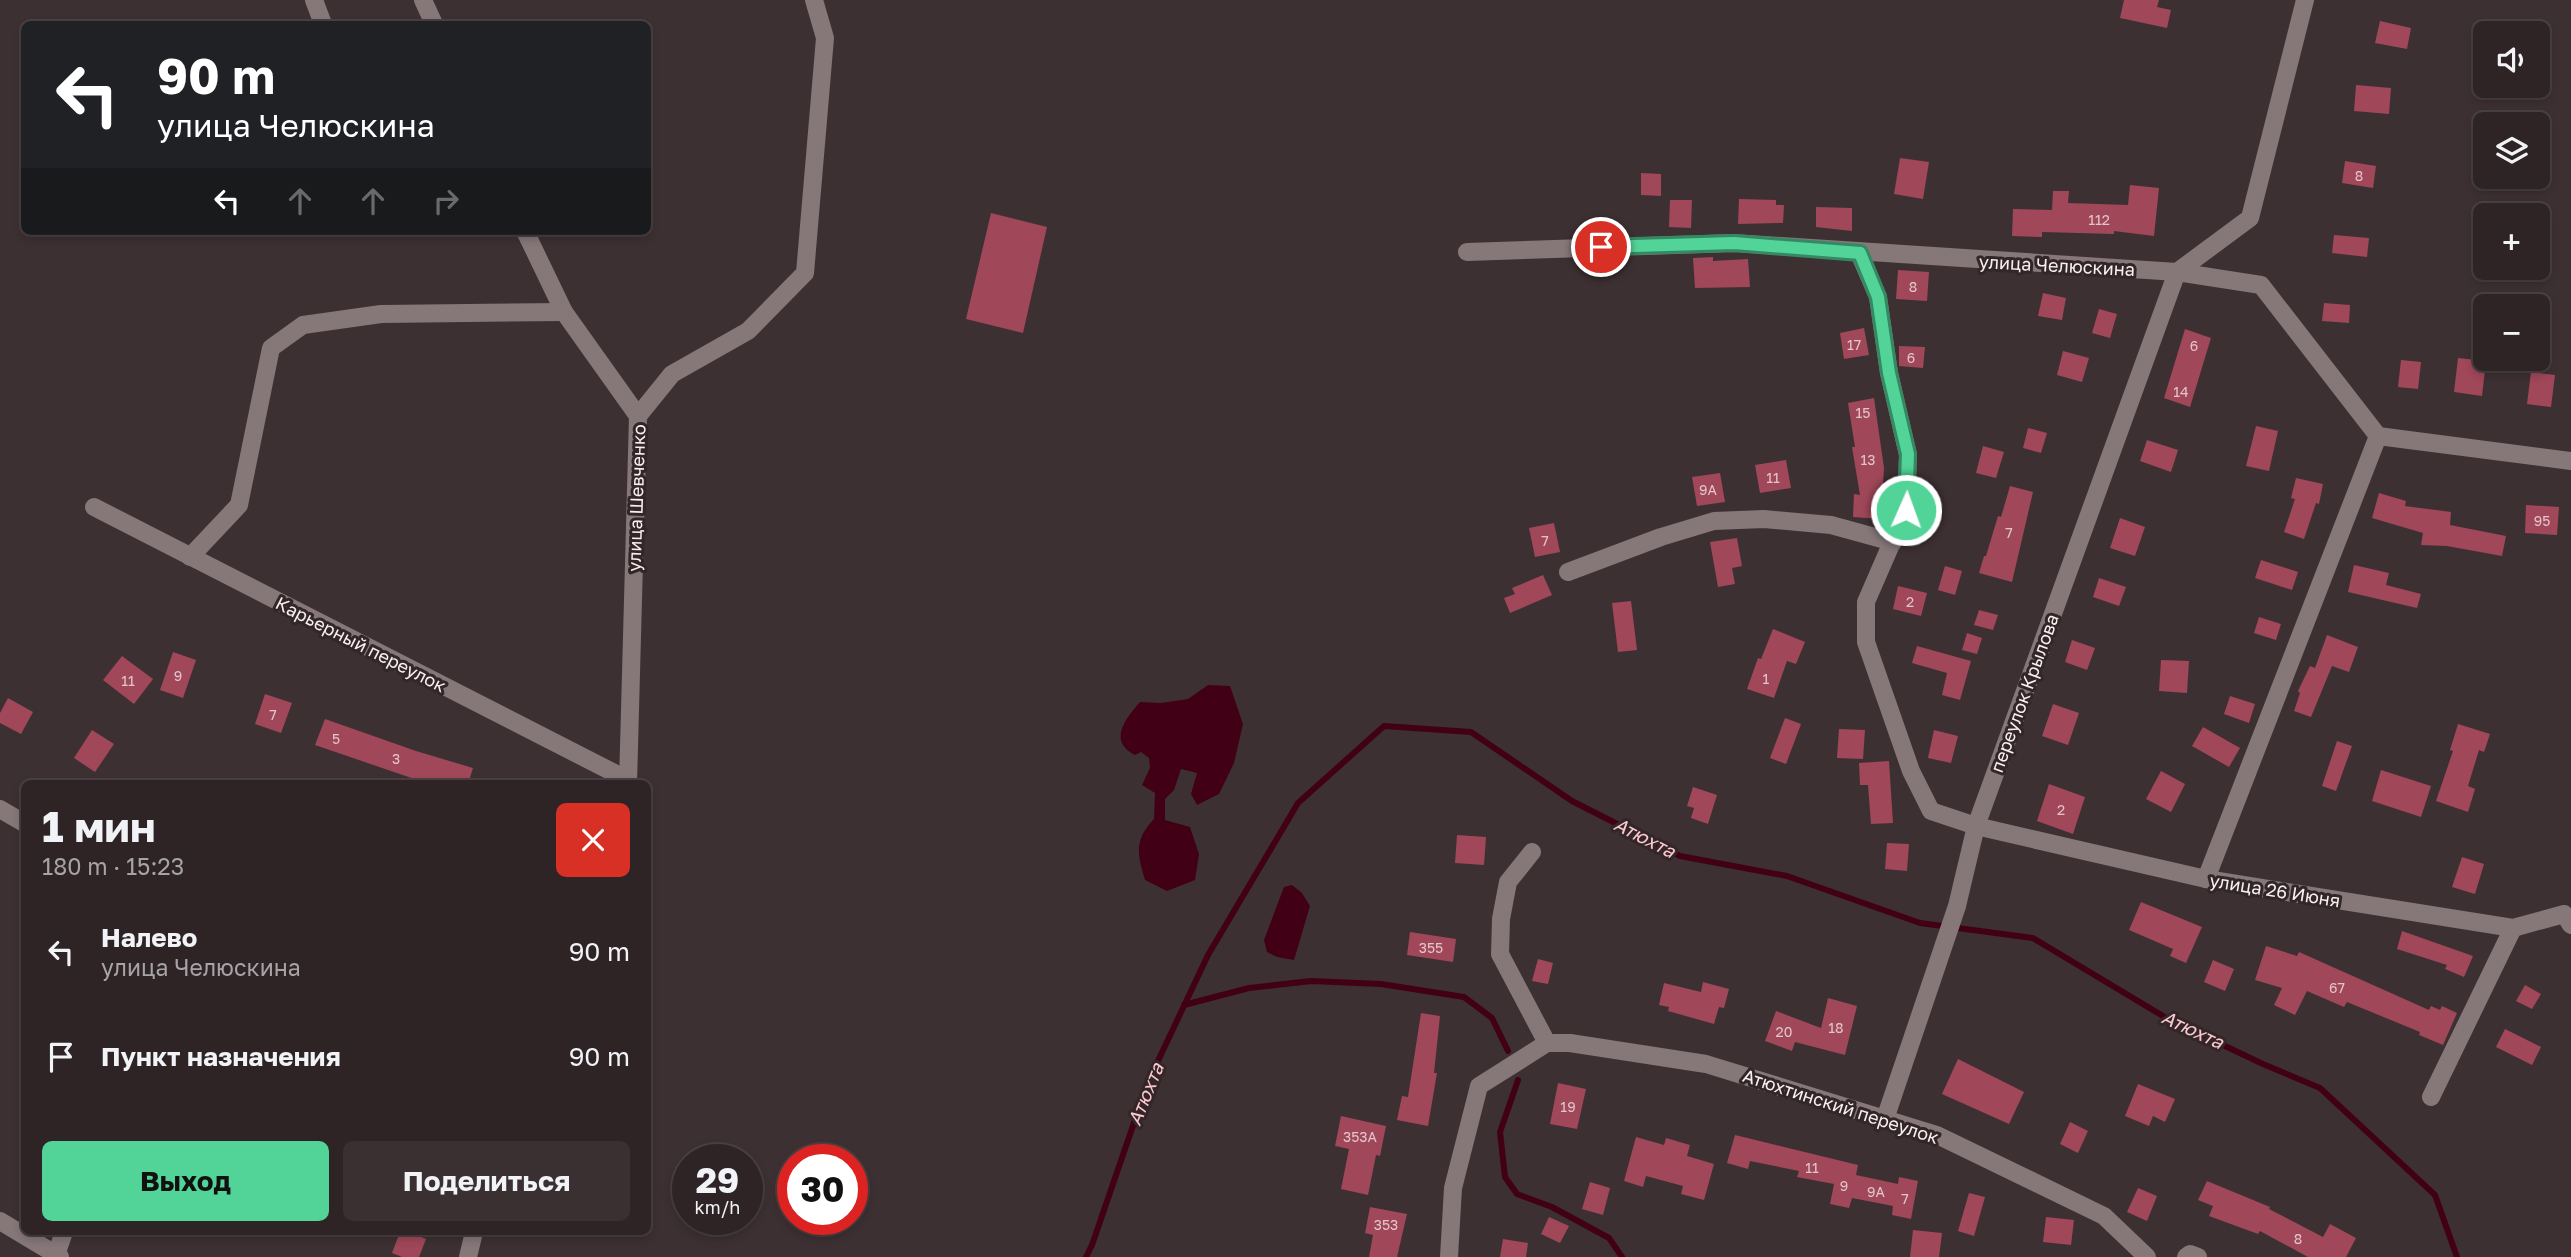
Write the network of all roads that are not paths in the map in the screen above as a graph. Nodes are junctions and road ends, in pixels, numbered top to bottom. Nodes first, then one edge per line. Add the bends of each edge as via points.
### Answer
1 (314, 0) edge
2 (423, 0) edge
3 (814, 0) edge
4 (2305, 0) edge
5 (322, 21) edge
6 (433, 21) edge
7 (527, 235) edge
8 (1467, 252) dead end
9 (1860, 253) junction
10 (2177, 272) junction
11 (564, 312) junction
12 (638, 416) junction
13 (2378, 436) junction
14 (2571, 461) edge
15 (94, 508) dead end
16 (1893, 542) junction
17 (190, 557) junction
18 (1568, 572) dead end
19 (624, 780) edge
20 (628, 780) edge
21 (0, 808) edge
22 (21, 821) edge
23 (1976, 826) junction
24 (1532, 852) dead end
25 (2206, 879) junction
26 (2569, 916) edge
27 (2513, 928) junction
28 (1547, 1043) junction
29 (2431, 1097) dead end
30 (1885, 1119) junction
31 (0, 1221) edge
32 (21, 1234) edge
33 (23, 1235) edge
34 (63, 1235) edge
35 (473, 1235) edge
36 (58, 1256) edge
37 (468, 1257) edge
38 (1449, 1257) edge
39 (2147, 1257) edge
40 (2186, 1257) edge
41 (2198, 1257) edge

1 - 5 street
2 - 6 street
3 - 12 street, улица Шевченко via 825,38 805,273 748,331 672,374
4 - 10 street via 2250,218
7 - 11 street
8 - 9 street, улица Челюскина via 1734,243
9 - 10 street, улица Челюскина
9 - 16 street via 1878,297 1908,454 1906,510
10 - 13 street, улица Челюскина via 2261,285
10 - 23 street, переулок Крылова
11 - 12 street
11 - 17 street via 380,314 303,325 271,348 239,505
12 - 20 street, улица Шевченко
13 - 14 street
13 - 25 street
15 - 17 street, Карьерный переулок
16 - 18 street via 1830,525 1764,519 1714,521
16 - 23 street, улица 26 Июня via 1866,602 1866,642 1911,771 1931,811
17 - 19 street, Карьерный переулок
21 - 22 street
23 - 25 street, улица 26 Июня
23 - 30 street, переулок Крылова via 1957,906
24 - 28 street via 1508,882 1500,954
25 - 27 street, улица 26 Июня
26 - 27 street, улица 26 Июня
27 - 29 street
28 - 30 street, Атюхтинский переулок via 1706,1064
28 - 38 street via 1479,1086 1453,1188
30 - 39 street, Атюхтинский переулок via 1937,1135 2104,1216
31 - 32 street
33 - 36 street
34 - 36 street
35 - 37 street
40 - 41 street

